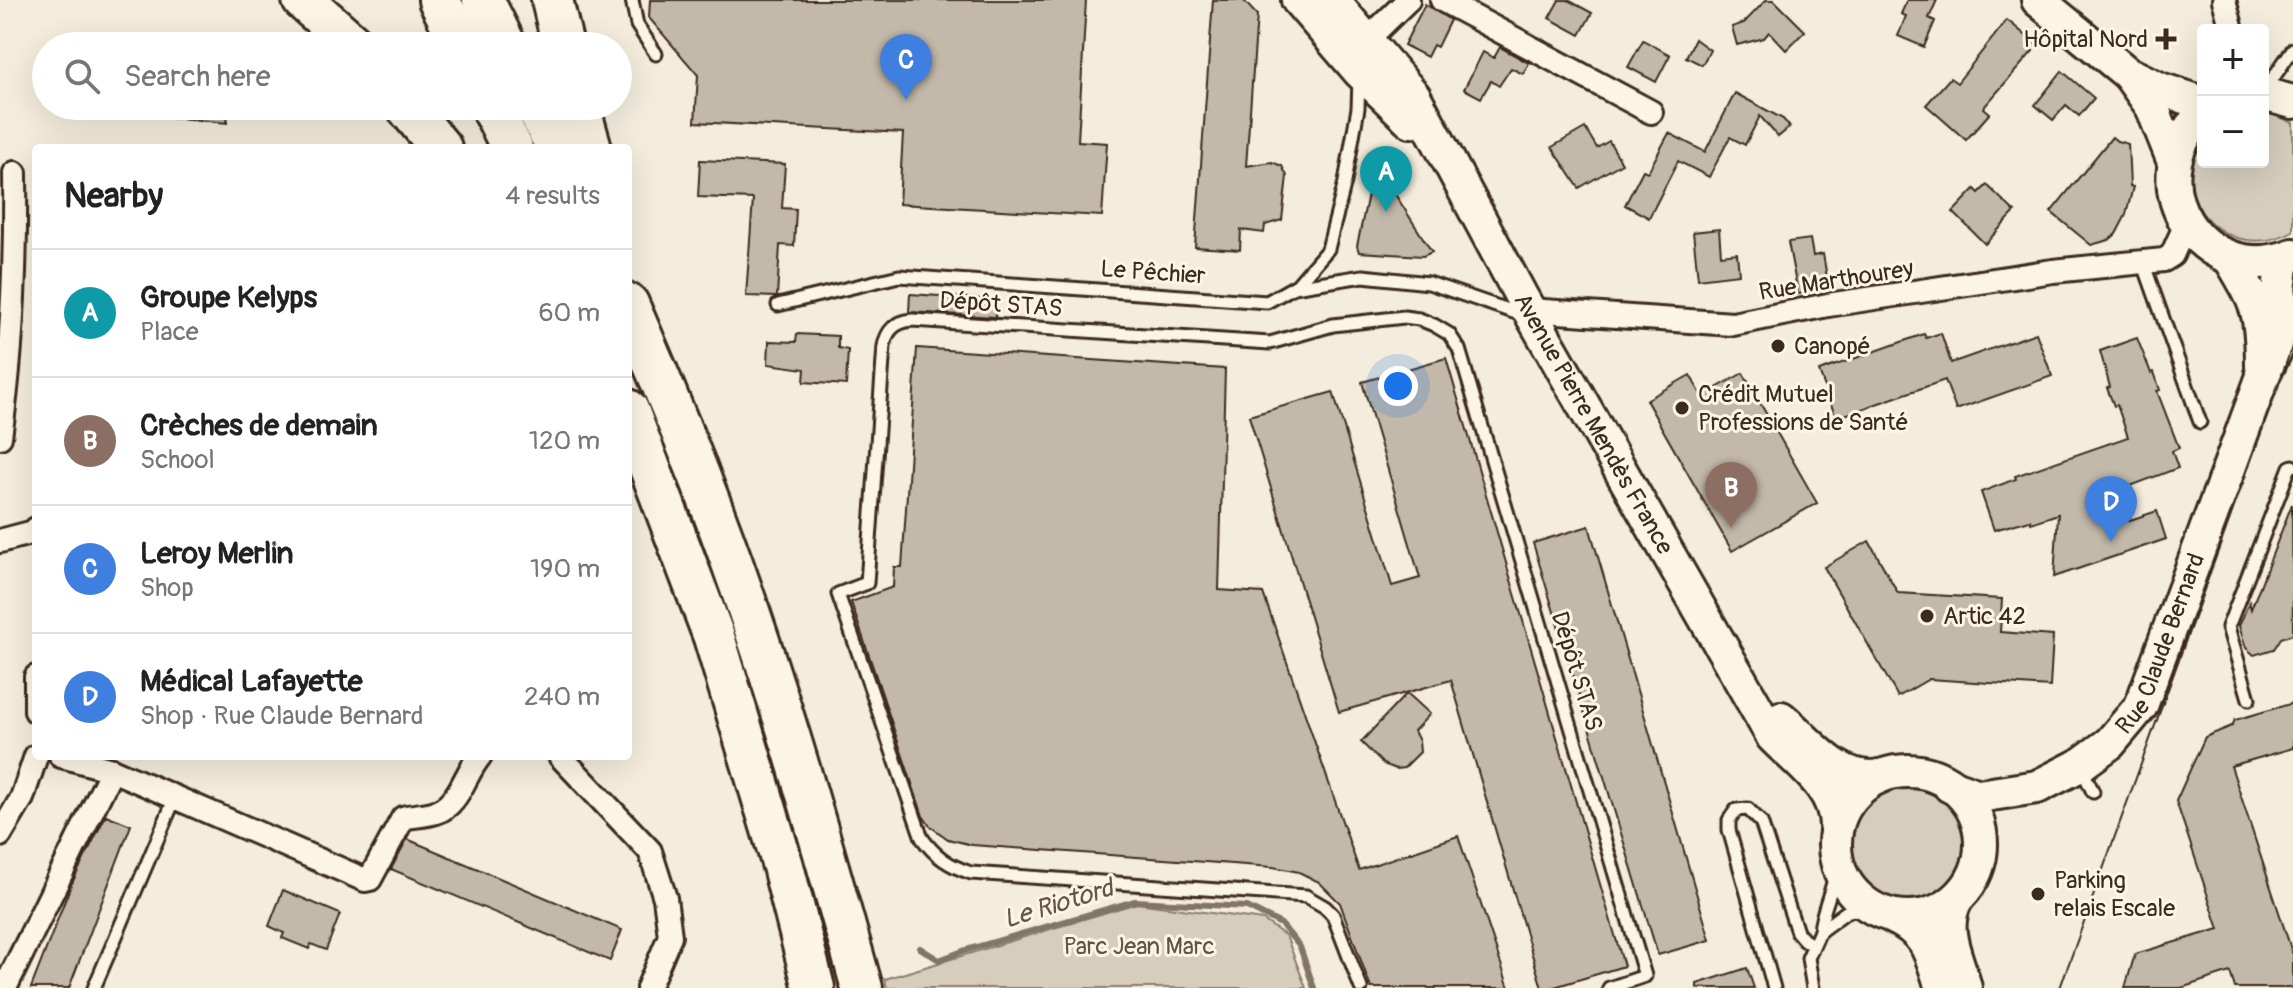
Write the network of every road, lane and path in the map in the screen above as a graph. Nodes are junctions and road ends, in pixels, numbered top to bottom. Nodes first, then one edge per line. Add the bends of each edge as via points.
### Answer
1 (303, 0) edge
2 (439, 0) edge
3 (483, 0) edge
4 (552, 0) edge
5 (632, 0) edge
6 (1298, 0) edge
7 (1408, 0) edge
8 (1442, 0) edge
9 (2038, 0) edge
10 (2224, 0) edge
11 (1347, 15) edge
12 (2230, 24) edge
13 (339, 32) edge
14 (455, 32) edge
15 (499, 32) edge
16 (560, 32) edge
17 (2293, 49) edge
18 (656, 54) dead end
19 (1360, 72) junction
20 (2127, 73) junction
21 (2280, 97) edge
22 (2197, 101) edge
23 (1651, 112) dead end
24 (418, 120) edge
25 (498, 120) edge
26 (543, 120) edge
27 (583, 120) edge
28 (2197, 121) edge
29 (438, 144) edge
30 (510, 144) edge
31 (555, 144) edge
32 (590, 144) edge
33 (1445, 154) junction
34 (2174, 162) junction
35 (17, 173) edge
36 (2206, 242) junction
37 (2288, 257) edge
38 (2147, 261) junction
39 (1294, 287) junction
40 (778, 305) dead end
41 (632, 314) edge
42 (1531, 314) junction
43 (2263, 376) junction
44 (0, 379) edge
45 (5, 402) junction
46 (632, 422) edge
47 (2200, 422) dead end
48 (0, 437) edge
49 (2293, 466) edge
50 (32, 533) edge
51 (0, 541) edge
52 (1748, 691) junction
53 (2249, 699) dead end
54 (35, 760) edge
55 (76, 760) edge
56 (476, 760) edge
57 (564, 760) edge
58 (112, 770) junction
59 (1880, 776) junction
60 (1950, 786) junction
61 (2037, 787) junction
62 (175, 798) junction
63 (0, 835) edge
64 (1837, 843) junction
65 (1982, 847) junction
66 (1956, 900) junction
67 (1890, 916) junction
68 (1820, 931) junction
69 (1812, 945) junction
70 (5, 988) edge
71 (94, 988) edge
72 (648, 988) edge
73 (814, 988) edge
74 (862, 988) edge
75 (1361, 988) edge
76 (1609, 988) edge
77 (1774, 988) edge
78 (1813, 988) edge
79 (1942, 988) edge
80 (1965, 988) edge

1 - 13 highway
2 - 14 highway
3 - 15 highway
4 - 16 highway
5 - 18 lane via 637,25
6 - 19 main road, Avenue Pierre Mendès France
7 - 11 street
8 - 23 street
9 - 20 main road
10 - 12 street
11 - 33 main road, Avenue Pierre Mendès France via 1414,96
17 - 21 lane
19 - 33 main road, Avenue Pierre Mendès France
19 - 39 lane, Le Pêchier via 1345,182 1328,249
20 - 22 main road
20 - 34 main road via 2152,107
24 - 29 highway
25 - 30 highway
26 - 31 highway
27 - 32 highway
28 - 34 main road
33 - 42 main road, Avenue Pierre Mendès France
34 - 36 main road, Rue Claude Bernard via 2176,200
35 - 45 street via 16,270
36 - 37 main road via 2254,263
36 - 38 street
36 - 43 main road, Rue Claude Bernard via 2259,311
37 - 43 main road, Rue Claude Bernard via 2279,290 2284,328
38 - 42 street, Rue Marthourey via 1828,305 1733,324
38 - 47 lane
39 - 40 lane, Le Pêchier via 1267,302 899,276
39 - 42 lane via 1363,276 1429,283
41 - 74 highway via 712,509 761,649
42 - 52 main road, Avenue Pierre Mendès France
43 - 61 main road, Rue Claude Bernard via 2141,706 2087,779
44 - 45 street
45 - 48 street
46 - 73 highway via 714,637
49 - 53 lane via 2228,627
50 - 51 street
52 - 59 main road, Avenue Pierre Mendès France via 1840,768 1860,778
52 - 64 main road, Avenue Pierre Mendès France via 1773,737 1828,794 1835,809
54 - 63 street via 22,798
55 - 58 street
56 - 62 street via 451,804 403,818 365,880
57 - 72 street via 650,851 670,936
58 - 62 street
58 - 70 street
59 - 60 main road via 1915,772
59 - 64 main road via 1851,797
60 - 61 main road, Rue Claude Bernard via 1979,796
60 - 65 main road via 1974,813
61 - 65 main road via 1996,820
62 - 71 lane
64 - 67 main road via 1842,873 1854,893
64 - 68 lane via 1837,871
65 - 66 main road via 1970,882
66 - 67 main road via 1930,916
66 - 80 main road via 1949,933
67 - 68 lane via 1853,910
67 - 79 main road via 1925,940
68 - 69 lane
69 - 77 lane via 1797,932 1761,822 1748,809 1736,810 1729,830
69 - 78 lane via 1808,965
75 - 76 lane, Dépôt STAS via 1333,915 1306,896 971,873 937,856 922,838 838,594 867,583 884,346 895,325 912,320 1270,343 1333,325 1404,317 1449,334 1459,349 1645,976

